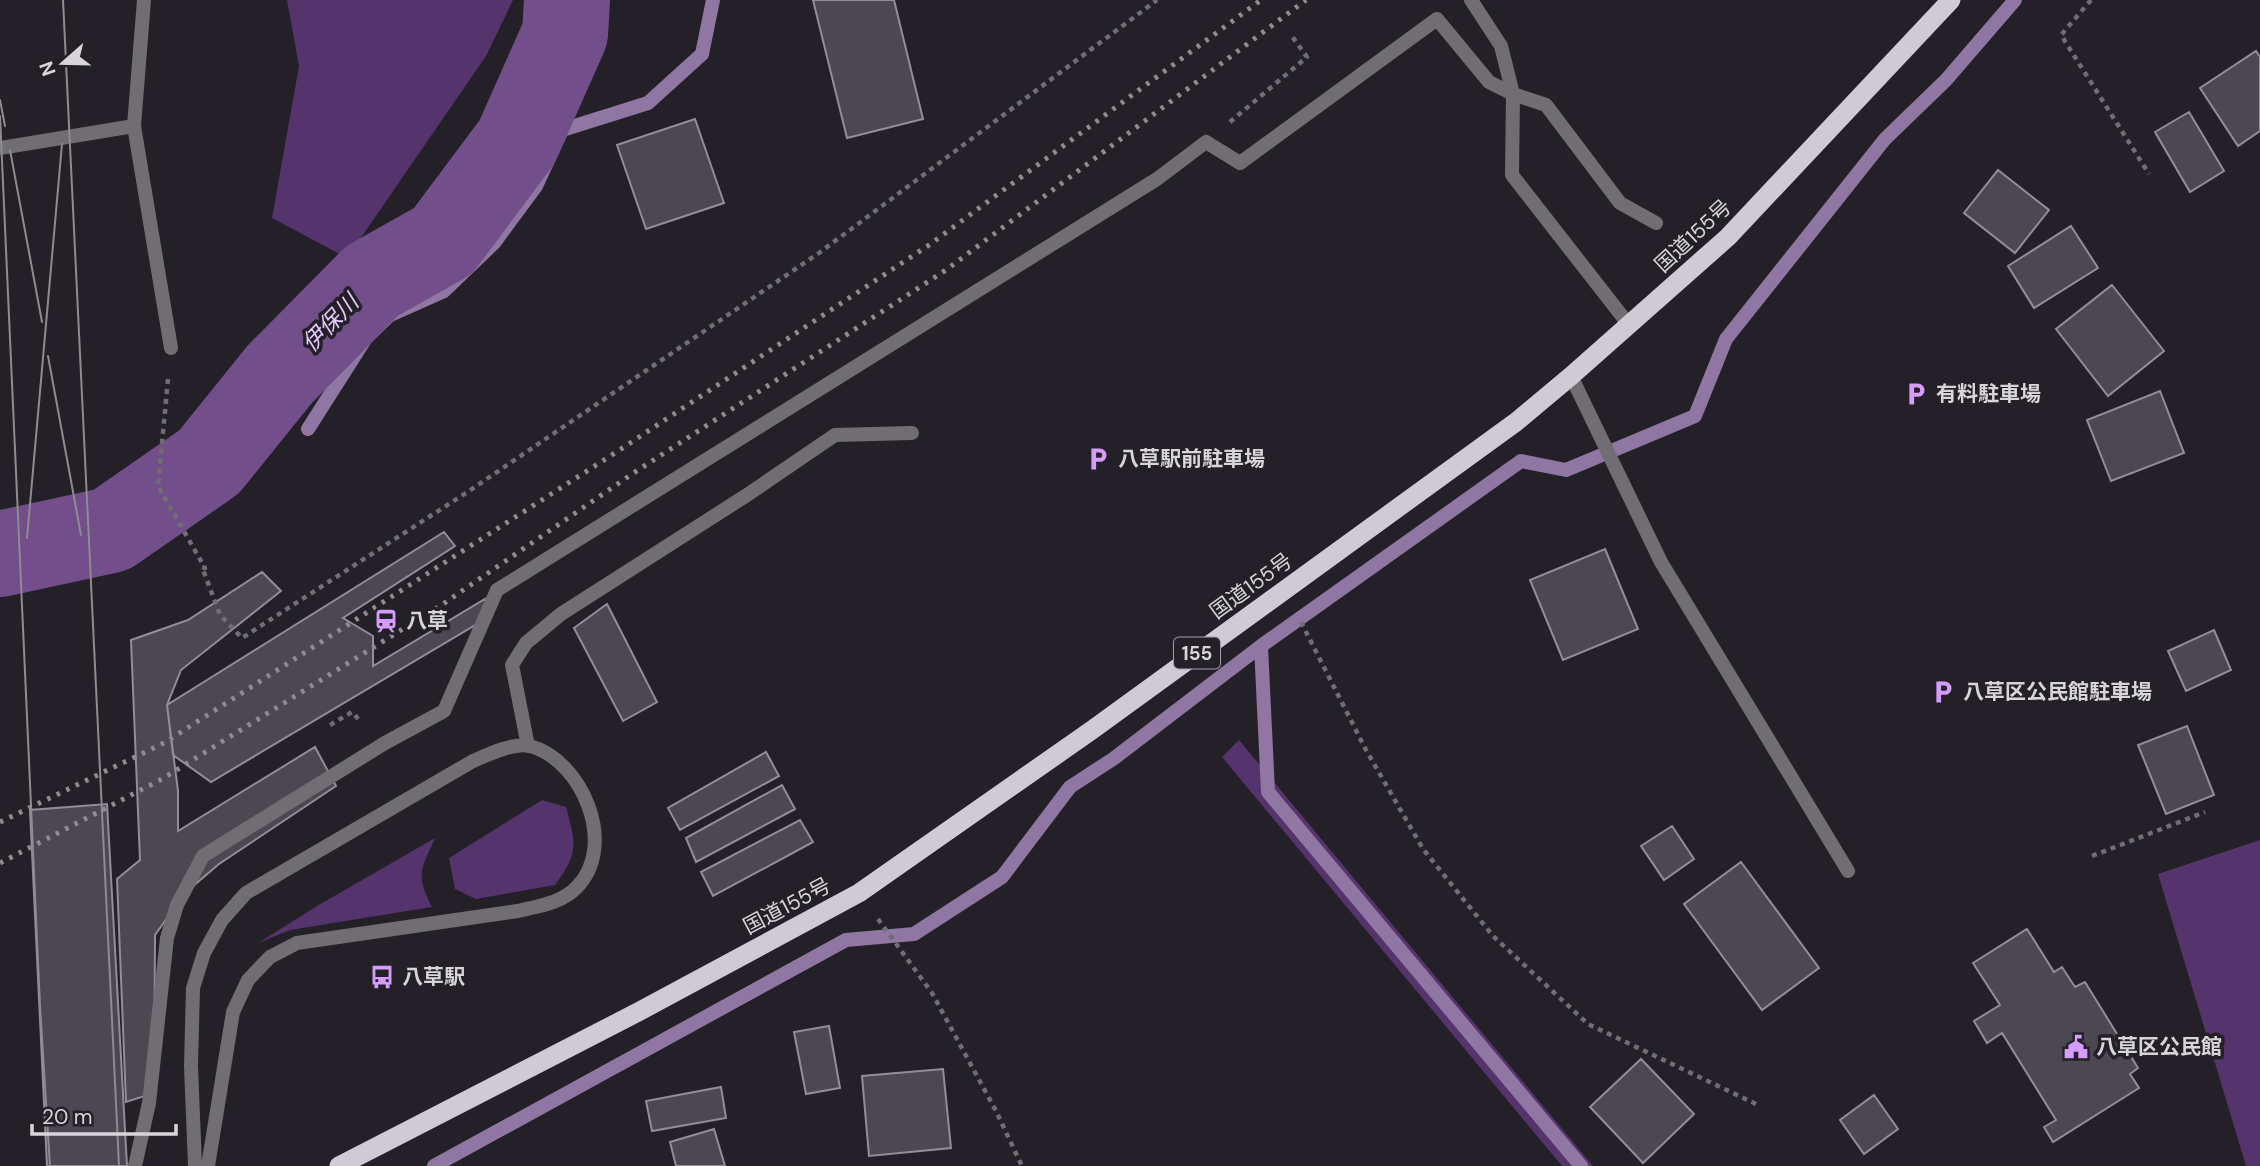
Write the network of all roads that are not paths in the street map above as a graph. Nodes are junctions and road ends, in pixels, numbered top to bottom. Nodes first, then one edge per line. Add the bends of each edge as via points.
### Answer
1 (144, 0) edge
2 (1471, 0) edge
3 (1951, 0) edge
4 (1513, 93) junction
5 (134, 126) junction
6 (0, 148) edge
7 (1656, 223) dead end
8 (1629, 325) junction
9 (171, 348) road end
10 (1571, 376) junction
11 (912, 433) dead end
12 (528, 746) junction
13 (1848, 871) dead end
14 (135, 1166) edge
15 (195, 1166) edge
16 (208, 1166) edge
17 (339, 1166) edge

1 - 5 street
2 - 4 street via 1501,46
3 - 8 highway, 国道155号 / 155 via 1728,237
4 - 7 street via 1546,104 1620,203
4 - 8 street via 1512,175
4 - 14 street via 1489,82 1437,19 1240,163 1206,142 1157,179 497,590 443,711 203,856 177,905 167,938 149,1103
5 - 6 street
5 - 9 street
8 - 10 highway, 国道155号 / 155
10 - 13 street via 1661,562
10 - 17 highway, 国道155号 / 155 via 1516,422 1092,730 859,893
11 - 12 street via 835,435 561,614 526,643 512,665
12 - 15 street via 501,749 473,761 246,893 222,920 204,953 193,988
12 - 16 street via 552,758 578,784 591,812 596,841 590,868 577,887 554,903 298,943 270,957 248,980 233,1012

